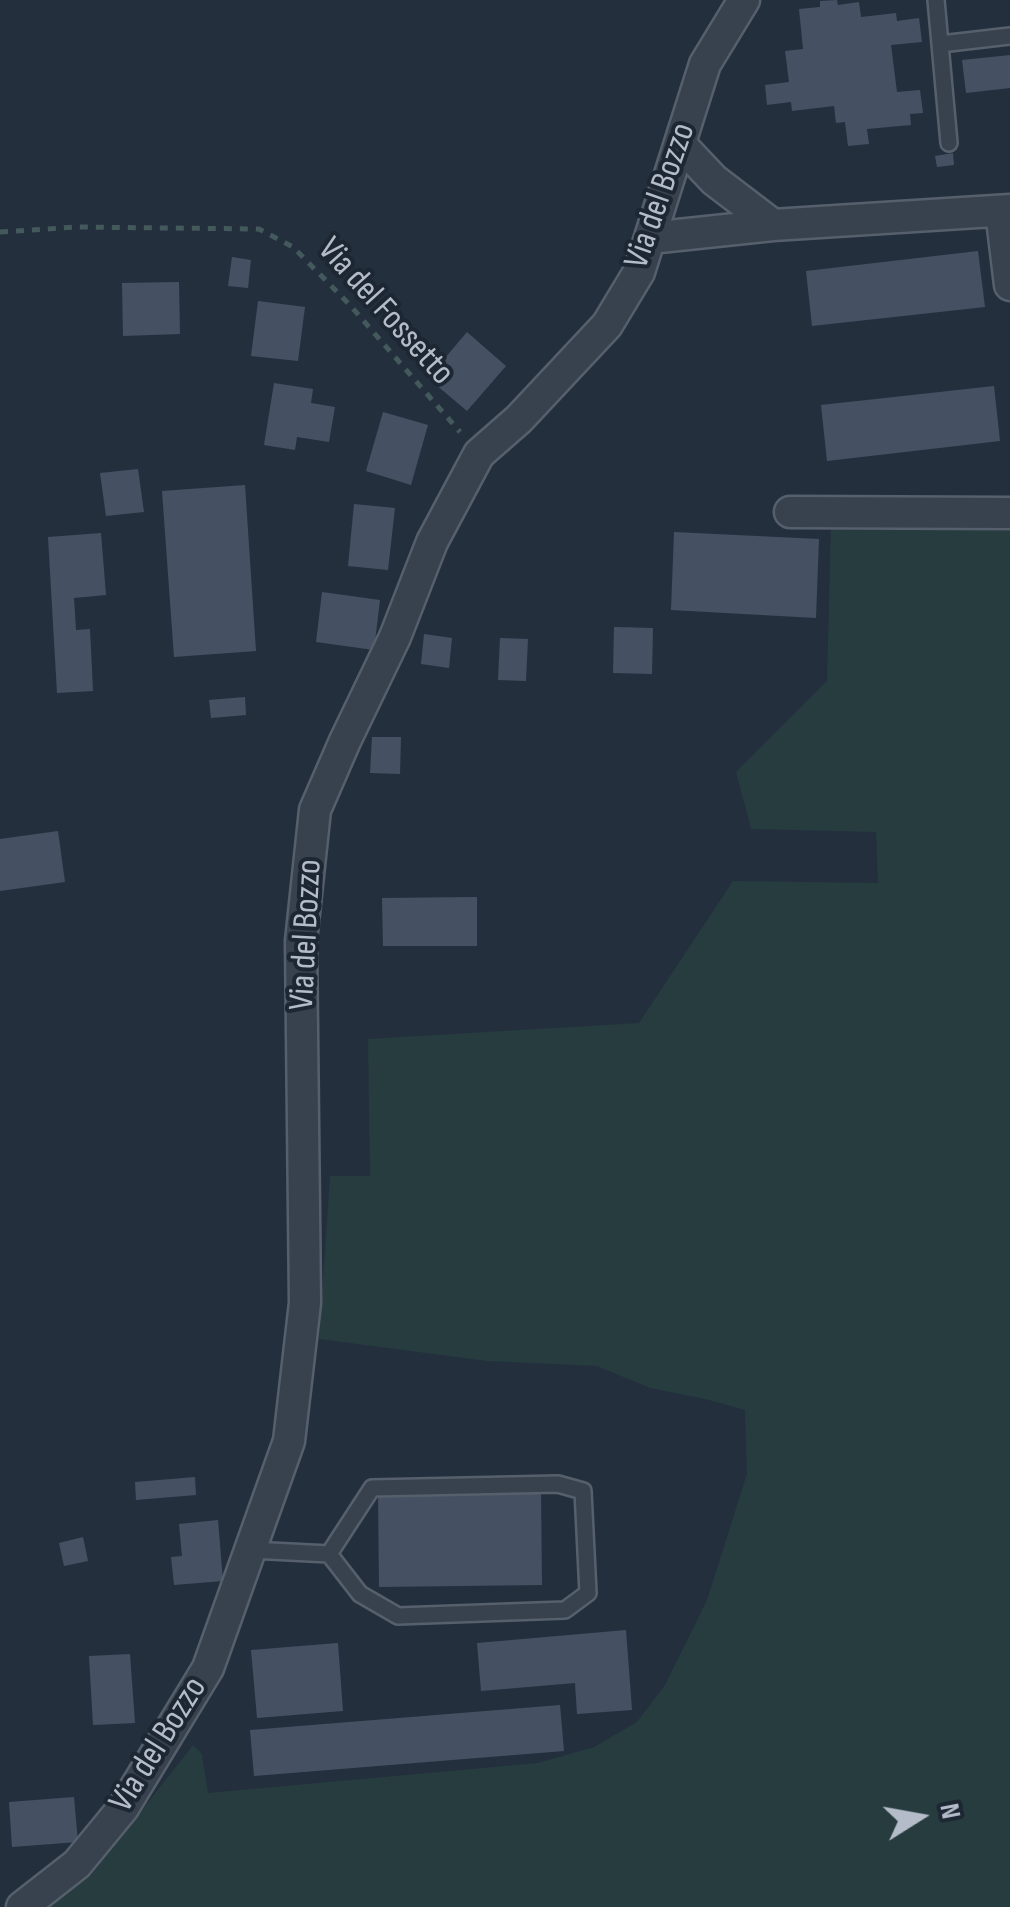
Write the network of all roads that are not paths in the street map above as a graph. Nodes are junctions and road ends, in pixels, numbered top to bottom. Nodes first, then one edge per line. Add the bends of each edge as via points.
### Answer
1 (744, 0) edge
2 (936, 0) edge
3 (1010, 36) edge
4 (941, 44) junction
5 (949, 142) dead end
6 (680, 144) junction
7 (1006, 211) edge
8 (773, 225) junction
9 (650, 238) junction
10 (1010, 285) edge
11 (790, 512) dead end
12 (1010, 512) edge
13 (251, 1550) junction
14 (329, 1554) junction
15 (22, 1907) edge

1 - 6 street, Via del Bozzo via 704,64
2 - 4 lane
3 - 4 lane
4 - 5 lane
6 - 8 street
6 - 9 street, Via del Bozzo
7 - 8 street
7 - 10 street
8 - 9 street
9 - 13 street, Via del Bozzo via 639,272 607,325 479,454 432,542 315,810 301,941 305,1303 289,1442
11 - 12 street
13 - 14 lane
13 - 15 street, Via del Bozzo via 208,1668 124,1808 78,1864
14 - 14 lane via 360,1594 398,1616 565,1610 588,1592 583,1491 558,1484 372,1488

